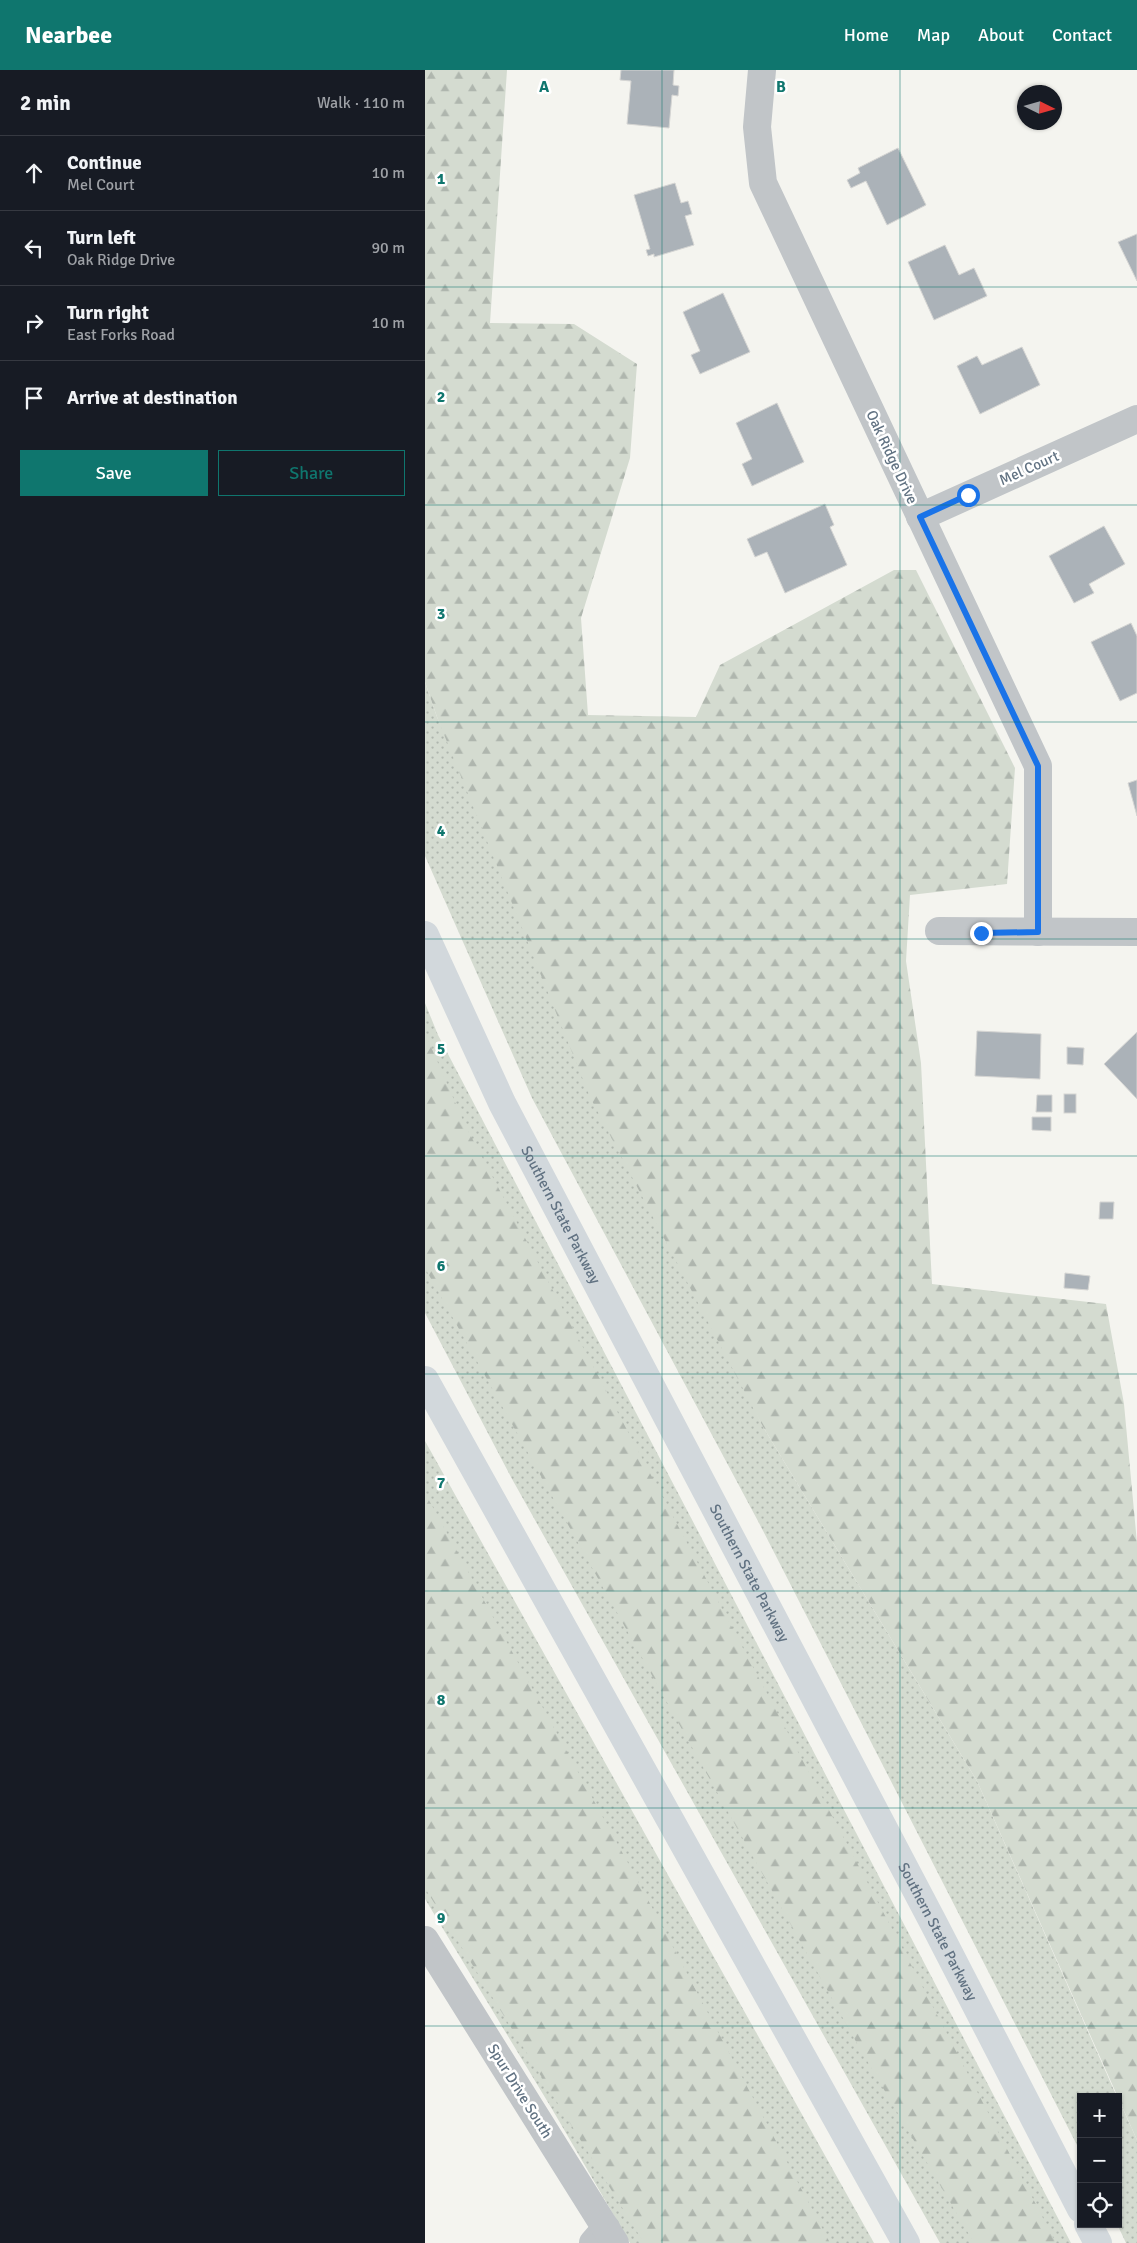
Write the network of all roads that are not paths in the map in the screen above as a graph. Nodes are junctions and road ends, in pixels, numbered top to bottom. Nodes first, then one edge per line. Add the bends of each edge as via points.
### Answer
1 (762, 70) edge
2 (1137, 418) edge
3 (920, 517) junction
4 (939, 932) dead end
5 (1038, 932) junction
6 (1137, 932) edge
7 (425, 935) edge
8 (425, 1380) edge
9 (425, 1940) edge
10 (1077, 2201) edge
11 (1090, 2228) edge
12 (605, 2238) edge
13 (906, 2243) edge
14 (1098, 2243) edge

1 - 3 street, Oak Ridge Drive via 757,127 763,183
2 - 3 street, Mel Court
3 - 5 street, Oak Ridge Drive via 1038,766
4 - 5 street
5 - 6 street
7 - 10 highway, Southern State Parkway via 511,1120
8 - 13 highway
9 - 12 street, Spur Drive South
11 - 14 highway

